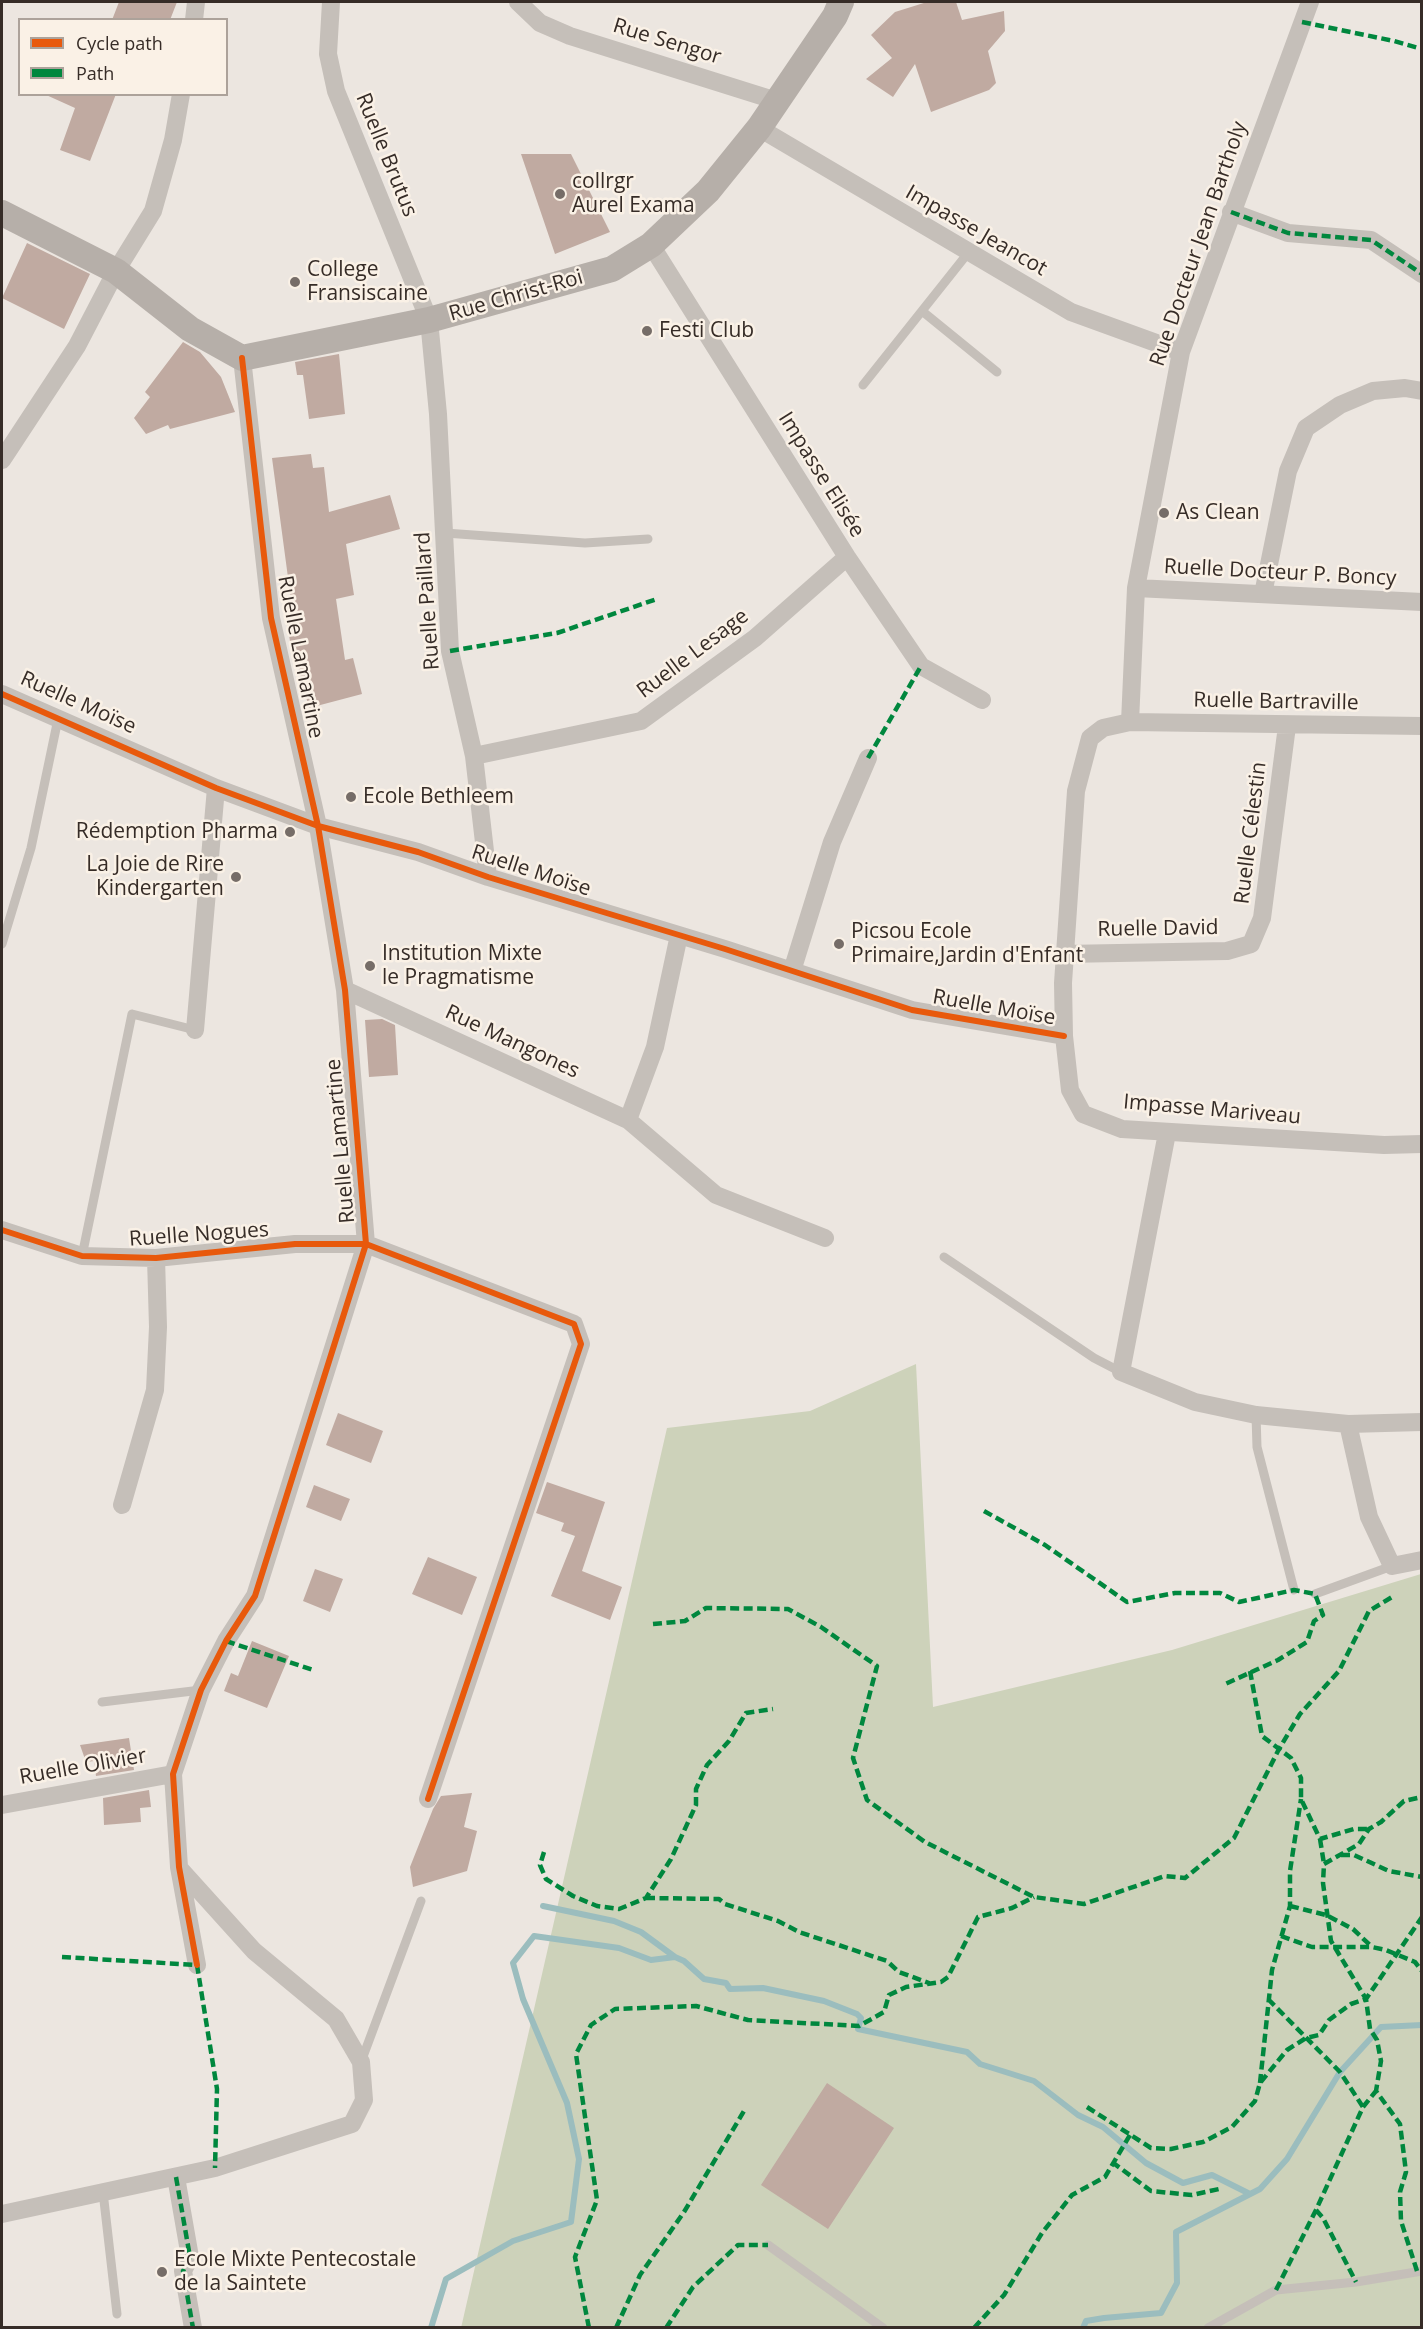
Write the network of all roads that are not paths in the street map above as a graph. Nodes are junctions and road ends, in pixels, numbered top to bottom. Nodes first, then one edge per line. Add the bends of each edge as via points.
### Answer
1 (196, 2) edge
2 (331, 2) edge
3 (518, 2) edge
4 (841, 2) edge
5 (1310, 2) edge
6 (194, 18) edge
7 (181, 96) edge
8 (777, 101) junction
9 (759, 128) junction
10 (1231, 212) junction
11 (2, 213) edge
12 (651, 245) junction
13 (968, 253) junction
14 (116, 271) junction
15 (1422, 274) edge
16 (922, 310) junction
17 (429, 320) junction
18 (1181, 352) junction
19 (242, 358) junction
20 (997, 372) dead end
21 (863, 385) dead end
22 (1422, 391) edge
23 (2, 460) edge
24 (445, 533) junction
25 (648, 539) dead end
26 (847, 557) junction
27 (1136, 588) junction
28 (1263, 594) junction
29 (1422, 602) edge
30 (2, 694) edge
31 (982, 700) dead end
32 (58, 719) junction
33 (1130, 722) junction
34 (1287, 726) junction
35 (1422, 726) edge
36 (1090, 738) joint
37 (474, 756) junction
38 (868, 759) dead end
39 (216, 788) junction
40 (318, 826) junction
41 (488, 877) junction
42 (679, 935) junction
43 (2, 944) edge
44 (1251, 944) joint
45 (1064, 954) junction
46 (792, 971) junction
47 (345, 990) junction
48 (195, 1030) joint
49 (1064, 1036) junction
50 (628, 1120) junction
51 (1167, 1133) junction
52 (1422, 1144) edge
53 (2, 1230) edge
54 (825, 1238) dead end
55 (366, 1244) junction
56 (82, 1256) junction
57 (944, 1257) dead end
58 (156, 1258) junction
59 (1121, 1372) junction
60 (1256, 1414) junction
61 (1422, 1422) edge
62 (1348, 1424) junction
63 (122, 1505) dead end
64 (1422, 1560) edge
65 (1392, 1566) junction
66 (1294, 1590) dead end
67 (1315, 1594) dead end
68 (201, 1690) junction
69 (102, 1702) dead end
70 (173, 1774) junction
71 (428, 1799) dead end
72 (2, 1805) edge
73 (179, 1867) junction
74 (420, 1901) dead end
75 (197, 1965) dead end
76 (362, 2062) junction
77 (177, 2177) junction
78 (103, 2192) junction
79 (2, 2214) edge
80 (768, 2246) dead end
81 (1422, 2271) edge
82 (117, 2314) dead end
83 (193, 2328) edge
84 (883, 2328) edge
85 (1208, 2328) edge

1 - 6 street
2 - 17 street, Ruelle Brutus via 328,54 336,91
3 - 8 street, Rue Sengor via 540,23 570,36
4 - 8 street, Rue Christ-Roi
5 - 10 street, Rue Docteur Jean Bartholy
7 - 14 street via 153,211
8 - 9 street, Rue Christ-Roi
9 - 12 street, Rue Christ-Roi via 708,191
9 - 13 street, Impasse Jeancot
10 - 15 street via 1288,233 1371,240
10 - 18 street, Rue Docteur Jean Bartholy
11 - 14 street
12 - 17 street, Rue Christ-Roi via 612,269
12 - 26 street, Impasse Elisée
13 - 16 lane
13 - 18 street, Impasse Jeancot via 1071,312
14 - 19 street via 190,329
14 - 23 street via 77,346
16 - 20 lane
16 - 21 lane
17 - 19 street, Rue Christ-Roi
17 - 24 street, Ruelle Paillard
18 - 27 street, Rue Docteur Jean Bartholy
19 - 40 street, Ruelle Lamartine via 271,618
22 - 28 street via 1373,391 1340,405 1306,428 1288,471
24 - 25 lane via 585,543
24 - 37 street, Ruelle Paillard via 450,651
26 - 31 street, Impasse Elisée via 921,666
26 - 37 street, Ruelle Lesage via 755,638 640,721
27 - 28 street, Ruelle Docteur P. Boncy
27 - 33 street, Rue Docteur Jean Bartholy
28 - 29 street, Ruelle Docteur P. Boncy
30 - 32 street, Ruelle Moïse
32 - 39 street, Ruelle Moïse
32 - 43 lane via 31,848
33 - 34 street, Ruelle Bartraville
33 - 36 street, Ruelle Bartraville via 1103,728
34 - 35 street, Ruelle Bartraville
34 - 44 street, Ruelle Célestin via 1262,918
36 - 45 street, Impasse Mariveau via 1076,791
37 - 41 street, Ruelle Paillard
38 - 46 street via 832,842
39 - 40 street, Ruelle Moïse
39 - 48 street
40 - 41 street, Ruelle Moïse via 418,852
40 - 47 street, Ruelle Lamartine
41 - 42 street, Ruelle Moïse
42 - 46 street, Ruelle Moïse
42 - 50 street via 655,1047
44 - 45 street, Ruelle David via 1227,951
45 - 49 street, Impasse Mariveau
46 - 49 street, Ruelle Moïse via 912,1010
47 - 50 street, Rue Mangones
47 - 55 street, Ruelle Lamartine
48 - 56 lane via 132,1014
49 - 51 street, Impasse Mariveau via 1070,1090 1083,1114 1122,1129
50 - 54 street, Rue Mangones via 716,1195
51 - 52 street, Impasse Mariveau
51 - 59 street
53 - 56 street, Ruelle Nogues
55 - 58 street, Ruelle Nogues via 295,1244
55 - 68 street, Ruelle Lamartine via 255,1596
55 - 71 street via 574,1324 581,1344
56 - 58 street, Ruelle Nogues
57 - 59 lane
58 - 63 street via 155,1390
59 - 60 street via 1195,1402
60 - 62 street
60 - 66 lane via 1257,1448
61 - 62 street
62 - 65 street via 1369,1517
64 - 65 street
65 - 67 lane
68 - 69 lane
68 - 70 street, Ruelle Lamartine
70 - 72 street, Ruelle Olivier
70 - 73 street, Ruelle Lamartine
73 - 75 street, Ruelle Lamartine
73 - 76 street via 254,1951 336,2019
74 - 76 lane
76 - 77 street via 364,2100 352,2124
77 - 78 street
77 - 83 street via 190,2257 183,2271
78 - 79 street
78 - 82 lane
80 - 84 lane
81 - 85 lane via 1275,2290

